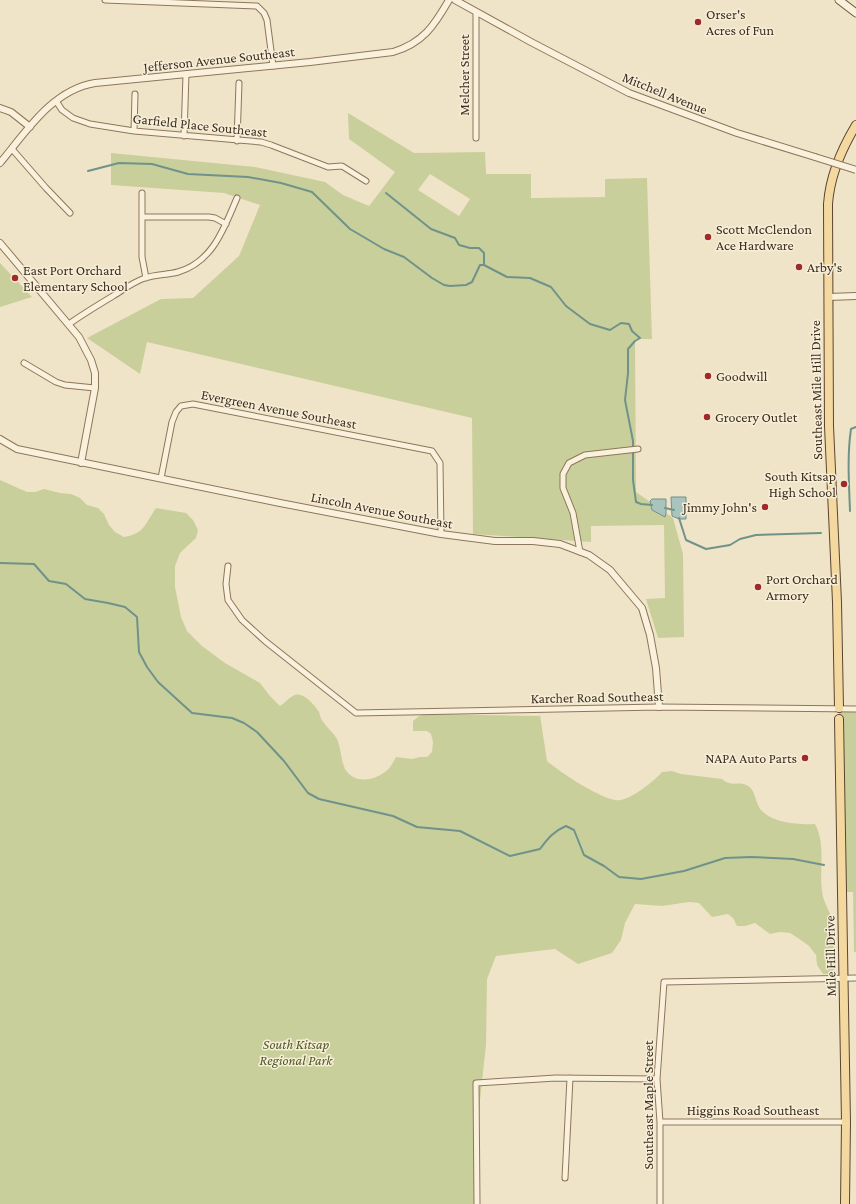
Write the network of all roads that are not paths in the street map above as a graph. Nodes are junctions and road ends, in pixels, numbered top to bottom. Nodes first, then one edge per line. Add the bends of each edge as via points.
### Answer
1 (105, 0) edge
2 (448, 0) edge
3 (455, 0) edge
4 (839, 0) edge
5 (845, 6) junction
6 (476, 13) junction
7 (856, 13) edge
8 (856, 19) edge
9 (273, 66) junction
10 (186, 74) junction
11 (239, 83) dead end
12 (135, 94) dead end
13 (56, 101) junction
14 (0, 108) edge
15 (856, 125) edge
16 (30, 128) junction
17 (134, 131) junction
18 (184, 136) junction
19 (476, 138) dead end
20 (237, 141) junction
21 (12, 149) junction
22 (0, 163) edge
23 (856, 170) edge
24 (366, 182) dead end
25 (142, 192) dead end
26 (237, 198) dead end
27 (70, 213) dead end
28 (142, 217) junction
29 (226, 224) junction
30 (0, 243) edge
31 (146, 278) junction
32 (856, 296) edge
33 (828, 297) junction
34 (69, 324) junction
35 (24, 363) dead end
36 (95, 388) junction
37 (0, 439) edge
38 (638, 449) dead end
39 (81, 463) junction
40 (161, 478) junction
41 (441, 534) junction
42 (580, 552) junction
43 (228, 566) dead end
44 (660, 708) junction
45 (839, 708) junction
46 (856, 709) edge
47 (839, 720) joint
48 (843, 978) junction
49 (856, 978) edge
50 (570, 1078) junction
51 (657, 1079) junction
52 (660, 1122) junction
53 (846, 1122) junction
54 (566, 1178) dead end
55 (477, 1204) edge
56 (660, 1204) edge
57 (845, 1204) edge

1 - 9 street via 257,6 267,20
2 - 9 street, Jefferson Avenue Southeast via 425,34 406,48 379,55
3 - 6 street, Mitchell Avenue
4 - 5 main road
5 - 7 main road
5 - 8 main road
6 - 19 street, Melcher Street
6 - 23 street, Mitchell Avenue, bridge via 629,93 737,133
9 - 10 street, Jefferson Avenue Southeast
10 - 13 street, Jefferson Avenue Southeast via 88,84
10 - 18 street
11 - 20 street
12 - 17 street
13 - 16 street, Jefferson Avenue Southeast
13 - 17 street, Garfield Place Southeast via 62,110 73,118 90,124
14 - 16 street via 14,114
15 - 33 main road, Southeast Mile Hill Drive via 833,172 829,193
16 - 21 street, Jefferson Avenue Southeast
17 - 18 street, Garfield Place Southeast
18 - 20 street, Garfield Place Southeast
20 - 24 street, Garfield Place Southeast via 261,142 328,167 342,166
21 - 22 street, Jefferson Avenue Southeast
21 - 27 street
25 - 28 street
26 - 29 street
28 - 29 street via 210,217
28 - 31 street via 142,257
29 - 31 street via 218,241 200,260 179,271
30 - 34 street
31 - 34 street via 91,308
32 - 33 street
33 - 45 main road, Southeast Mile Hill Drive via 830,447
34 - 36 street via 82,341 91,360 95,373
35 - 36 street via 56,382
36 - 39 street
37 - 39 street, Lincoln Avenue Southeast via 17,449
38 - 42 street via 585,455 569,463 564,474 563,488 573,513
39 - 40 street, Lincoln Avenue Southeast
40 - 41 street, Lincoln Avenue Southeast
40 - 41 street, Evergreen Avenue Southeast via 176,412 181,406 193,404 432,451 440,463
41 - 42 street, Lincoln Avenue Southeast via 495,541 560,544
42 - 44 street, Lincoln Avenue Southeast via 589,555 610,570 642,608 650,634
43 - 44 street, Karcher Road Southeast via 228,600 242,620 356,714
44 - 45 street, Karcher Road Southeast
45 - 46 street, Karcher Road Southeast
45 - 47 main road, Mile Hill Drive
47 - 48 main road, Mile Hill Drive
48 - 49 street
48 - 51 street, Southeast Maple Street via 664,982
48 - 53 main road, Mile Hill Drive
50 - 51 street
50 - 54 street
50 - 55 street via 476,1083
51 - 52 street, Southeast Maple Street
52 - 53 street, Higgins Road Southeast
52 - 56 street, Southeast Maple Street
53 - 57 main road, Mile Hill Drive

